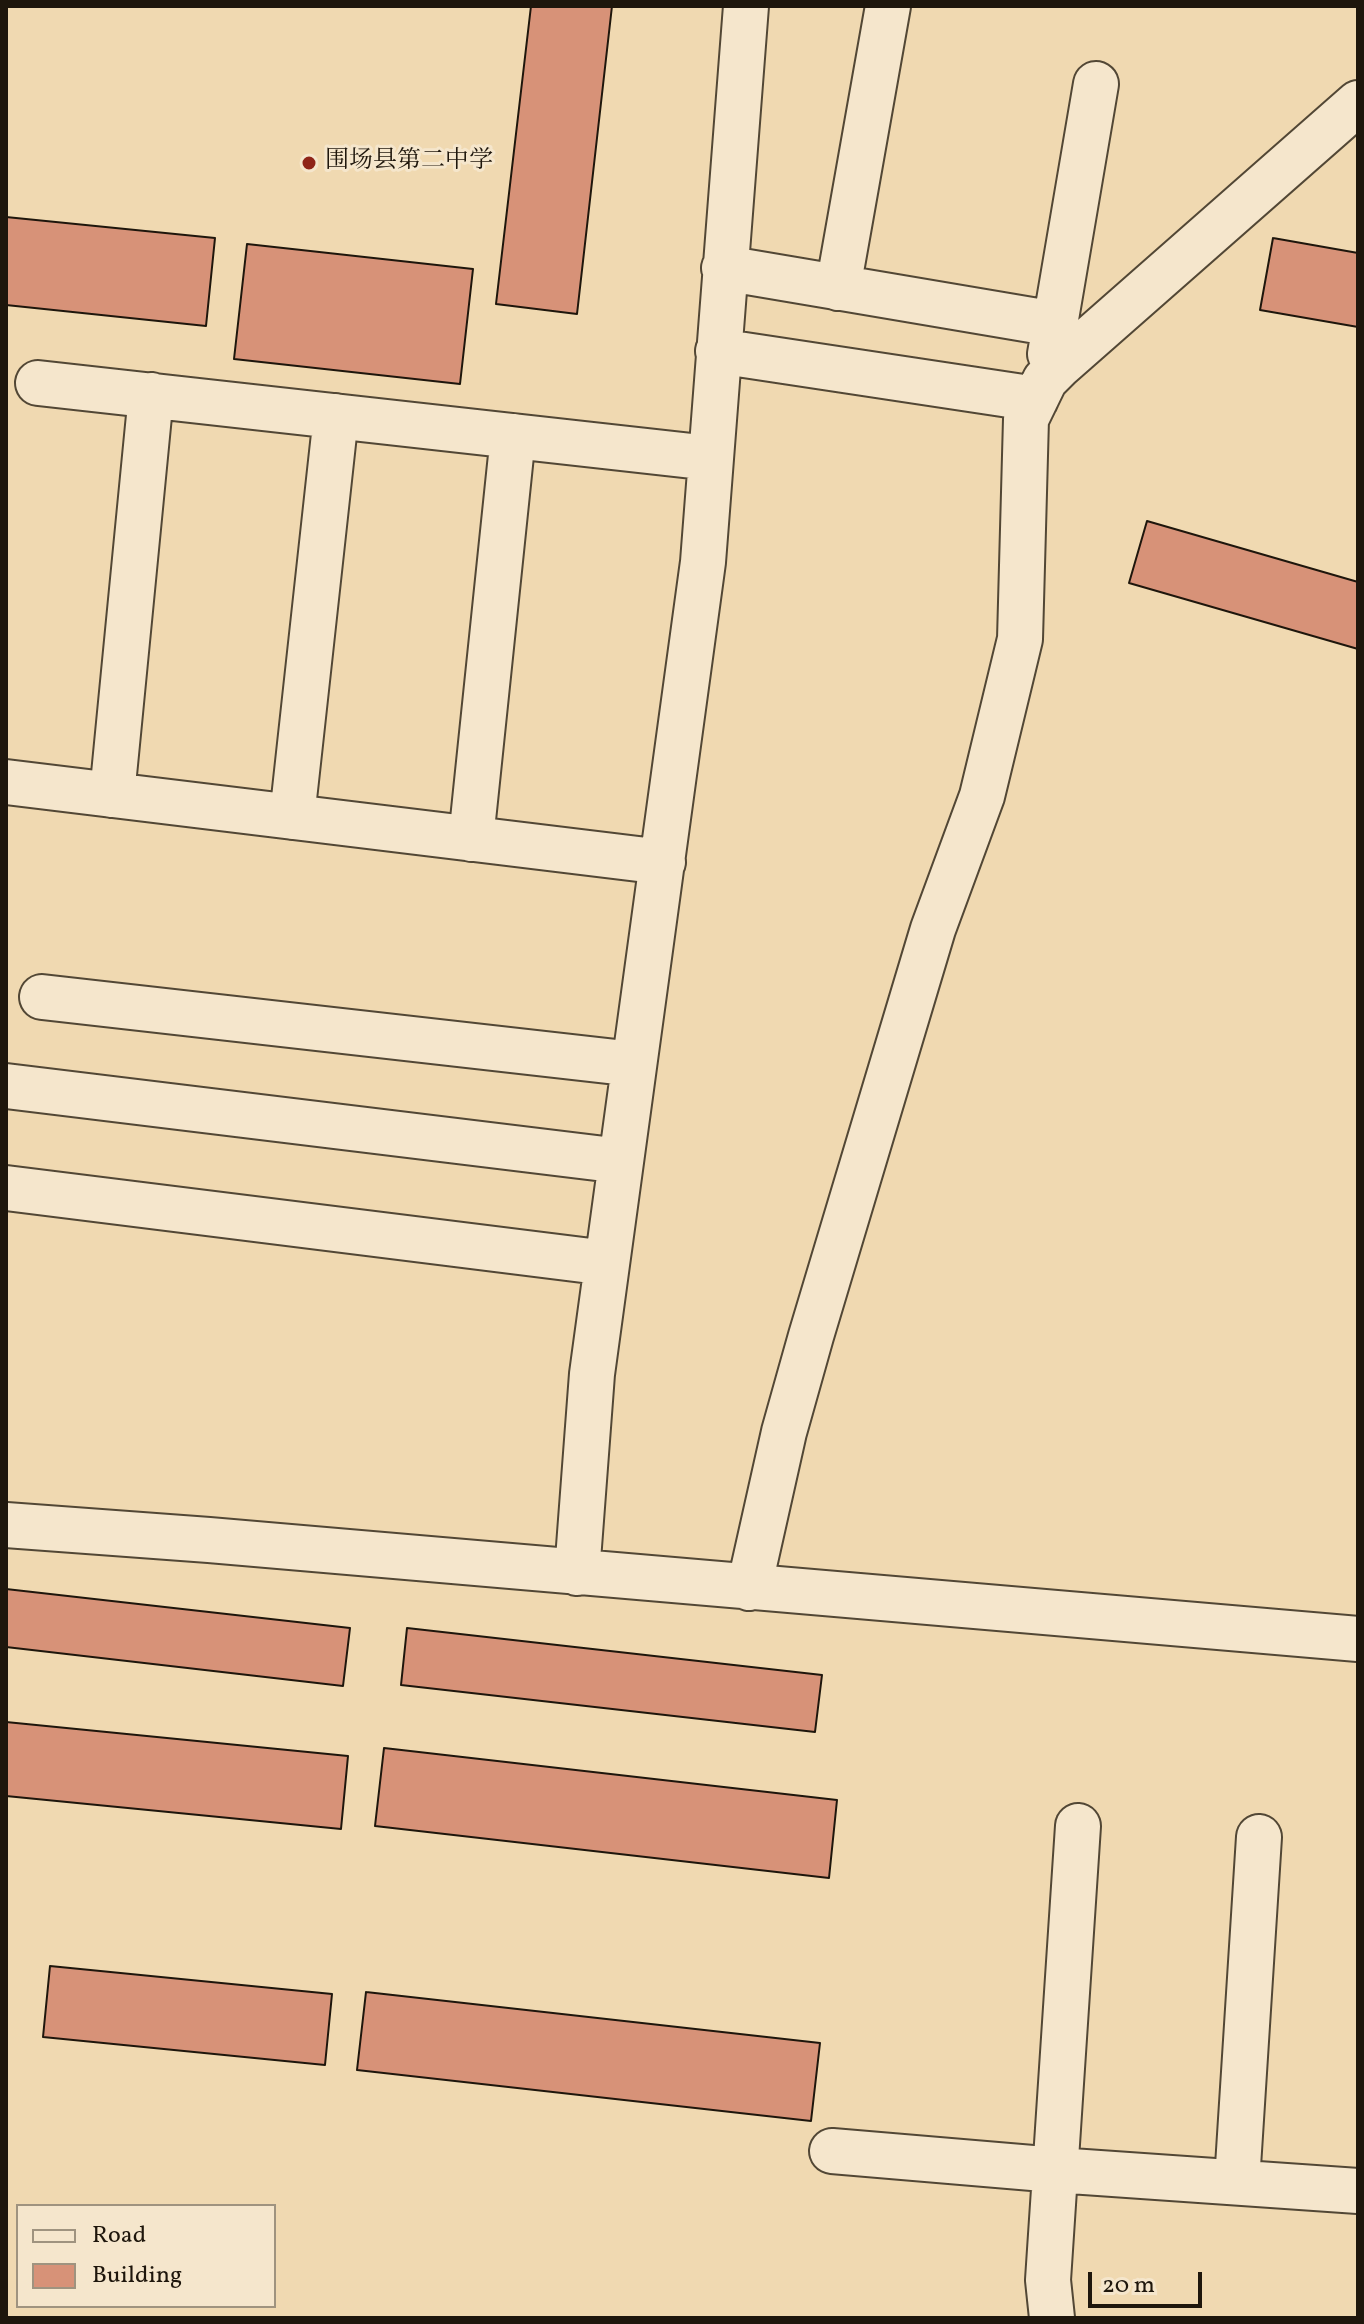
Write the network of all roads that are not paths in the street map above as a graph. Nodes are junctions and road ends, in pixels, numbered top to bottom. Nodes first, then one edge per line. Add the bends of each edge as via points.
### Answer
1 (746, 6) edge
2 (888, 6) edge
3 (1096, 84) dead end
4 (1358, 103) edge
5 (724, 268) junction
6 (838, 288) junction
7 (1055, 324) junction
8 (718, 351) junction
9 (38, 383) dead end
10 (1041, 390) junction
11 (151, 395) junction
12 (336, 416) junction
13 (513, 436) junction
14 (710, 458) junction
15 (6, 782) edge
16 (112, 795) junction
17 (292, 817) junction
18 (471, 839) junction
19 (663, 862) junction
20 (42, 997) dead end
21 (634, 1064) junction
22 (6, 1086) edge
23 (621, 1161) junction
24 (6, 1188) edge
25 (607, 1263) junction
26 (6, 1525) edge
27 (577, 1573) junction
28 (749, 1588) junction
29 (1358, 1639) edge
30 (1078, 1826) dead end
31 (1259, 1837) dead end
32 (832, 2151) dead end
33 (1056, 2170) junction
34 (1237, 2182) junction
35 (1358, 2191) edge
36 (1052, 2318) edge

1 - 5 street
2 - 6 street
3 - 7 street
4 - 10 street
5 - 6 street
5 - 8 street
6 - 7 street
7 - 10 street
8 - 10 street
8 - 14 street
9 - 11 street
10 - 28 street via 1026,419 1017,653 982,796 933,929 811,1336
11 - 12 street
11 - 16 street
12 - 13 street
12 - 17 street
13 - 14 street
13 - 18 street
14 - 19 street via 703,562
15 - 16 street
16 - 17 street
17 - 18 street
18 - 19 street
19 - 21 street
20 - 21 street
21 - 23 street
22 - 23 street
23 - 25 street
24 - 25 street
25 - 27 street via 592,1374
26 - 27 street
27 - 28 street
28 - 29 street
30 - 33 street
31 - 34 street
32 - 33 street
33 - 34 street
33 - 36 street via 1048,2280
34 - 35 street

